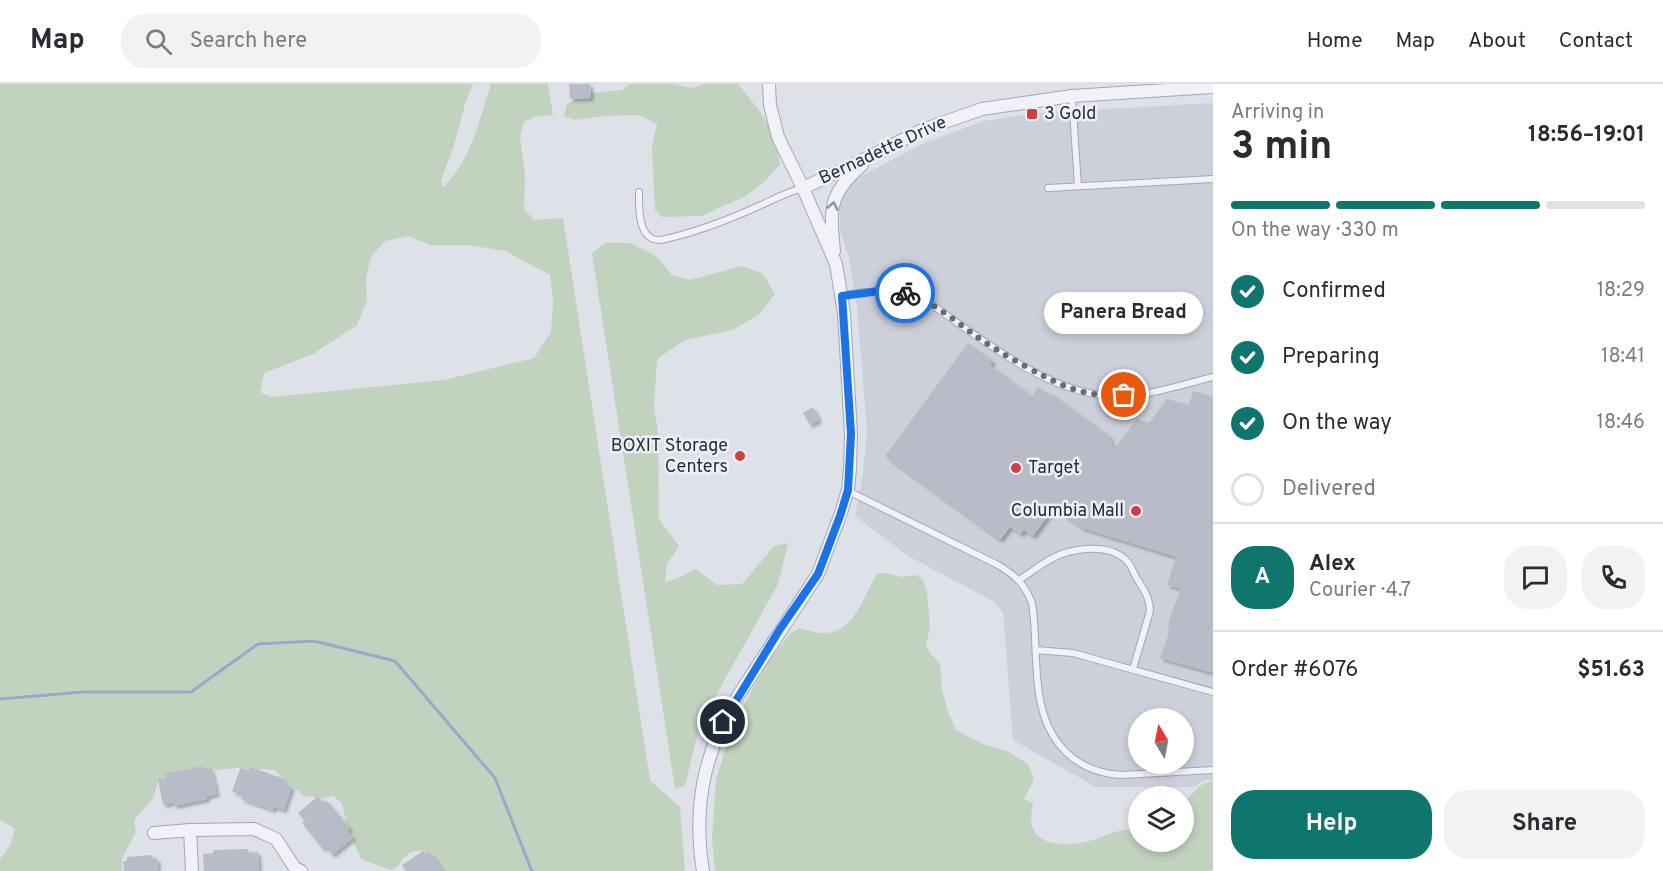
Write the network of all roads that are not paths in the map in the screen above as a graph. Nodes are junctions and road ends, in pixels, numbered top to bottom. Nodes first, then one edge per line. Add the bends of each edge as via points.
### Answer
1 (769, 84) edge
2 (1213, 87) edge
3 (1072, 90) edge
4 (878, 152) junction
5 (1213, 178) edge
6 (1078, 186) junction
7 (803, 188) junction
8 (1047, 188) dead end
9 (639, 192) dead end
10 (836, 264) junction
11 (842, 296) junction
12 (1213, 377) edge
13 (848, 490) junction
14 (1019, 580) junction
15 (1036, 650) junction
16 (1133, 669) junction
17 (1213, 692) edge
18 (1213, 770) edge
19 (190, 830) junction
20 (154, 834) dead end
21 (192, 871) edge
22 (301, 871) edge
23 (703, 871) edge

1 - 7 street via 778,137
2 - 3 street, Bernadette Drive
3 - 4 street, Bernadette Drive via 982,109 922,130
3 - 6 lane
4 - 7 street, Bernadette Drive
10 -> 4 street via 831,220 837,190
5 - 6 lane
6 - 8 lane
7 - 9 lane via 725,220 661,240 651,238 643,227
7 - 10 street
10 - 11 street
11 - 12 lane via 887,290 925,300 1005,356 1060,385 1085,393 1136,395
11 - 13 street via 851,434
13 - 14 lane via 998,565
13 - 23 street via 818,574 734,702 709,757 698,826
14 - 15 lane via 1032,603
14 - 16 lane via 1053,558 1087,549 1105,550 1128,561 1150,601
15 - 16 lane via 1073,653
15 - 18 lane via 1046,724 1073,759 1097,772 1122,775
16 - 17 lane
19 - 20 street
19 - 21 street
19 - 22 street via 254,829 276,839

